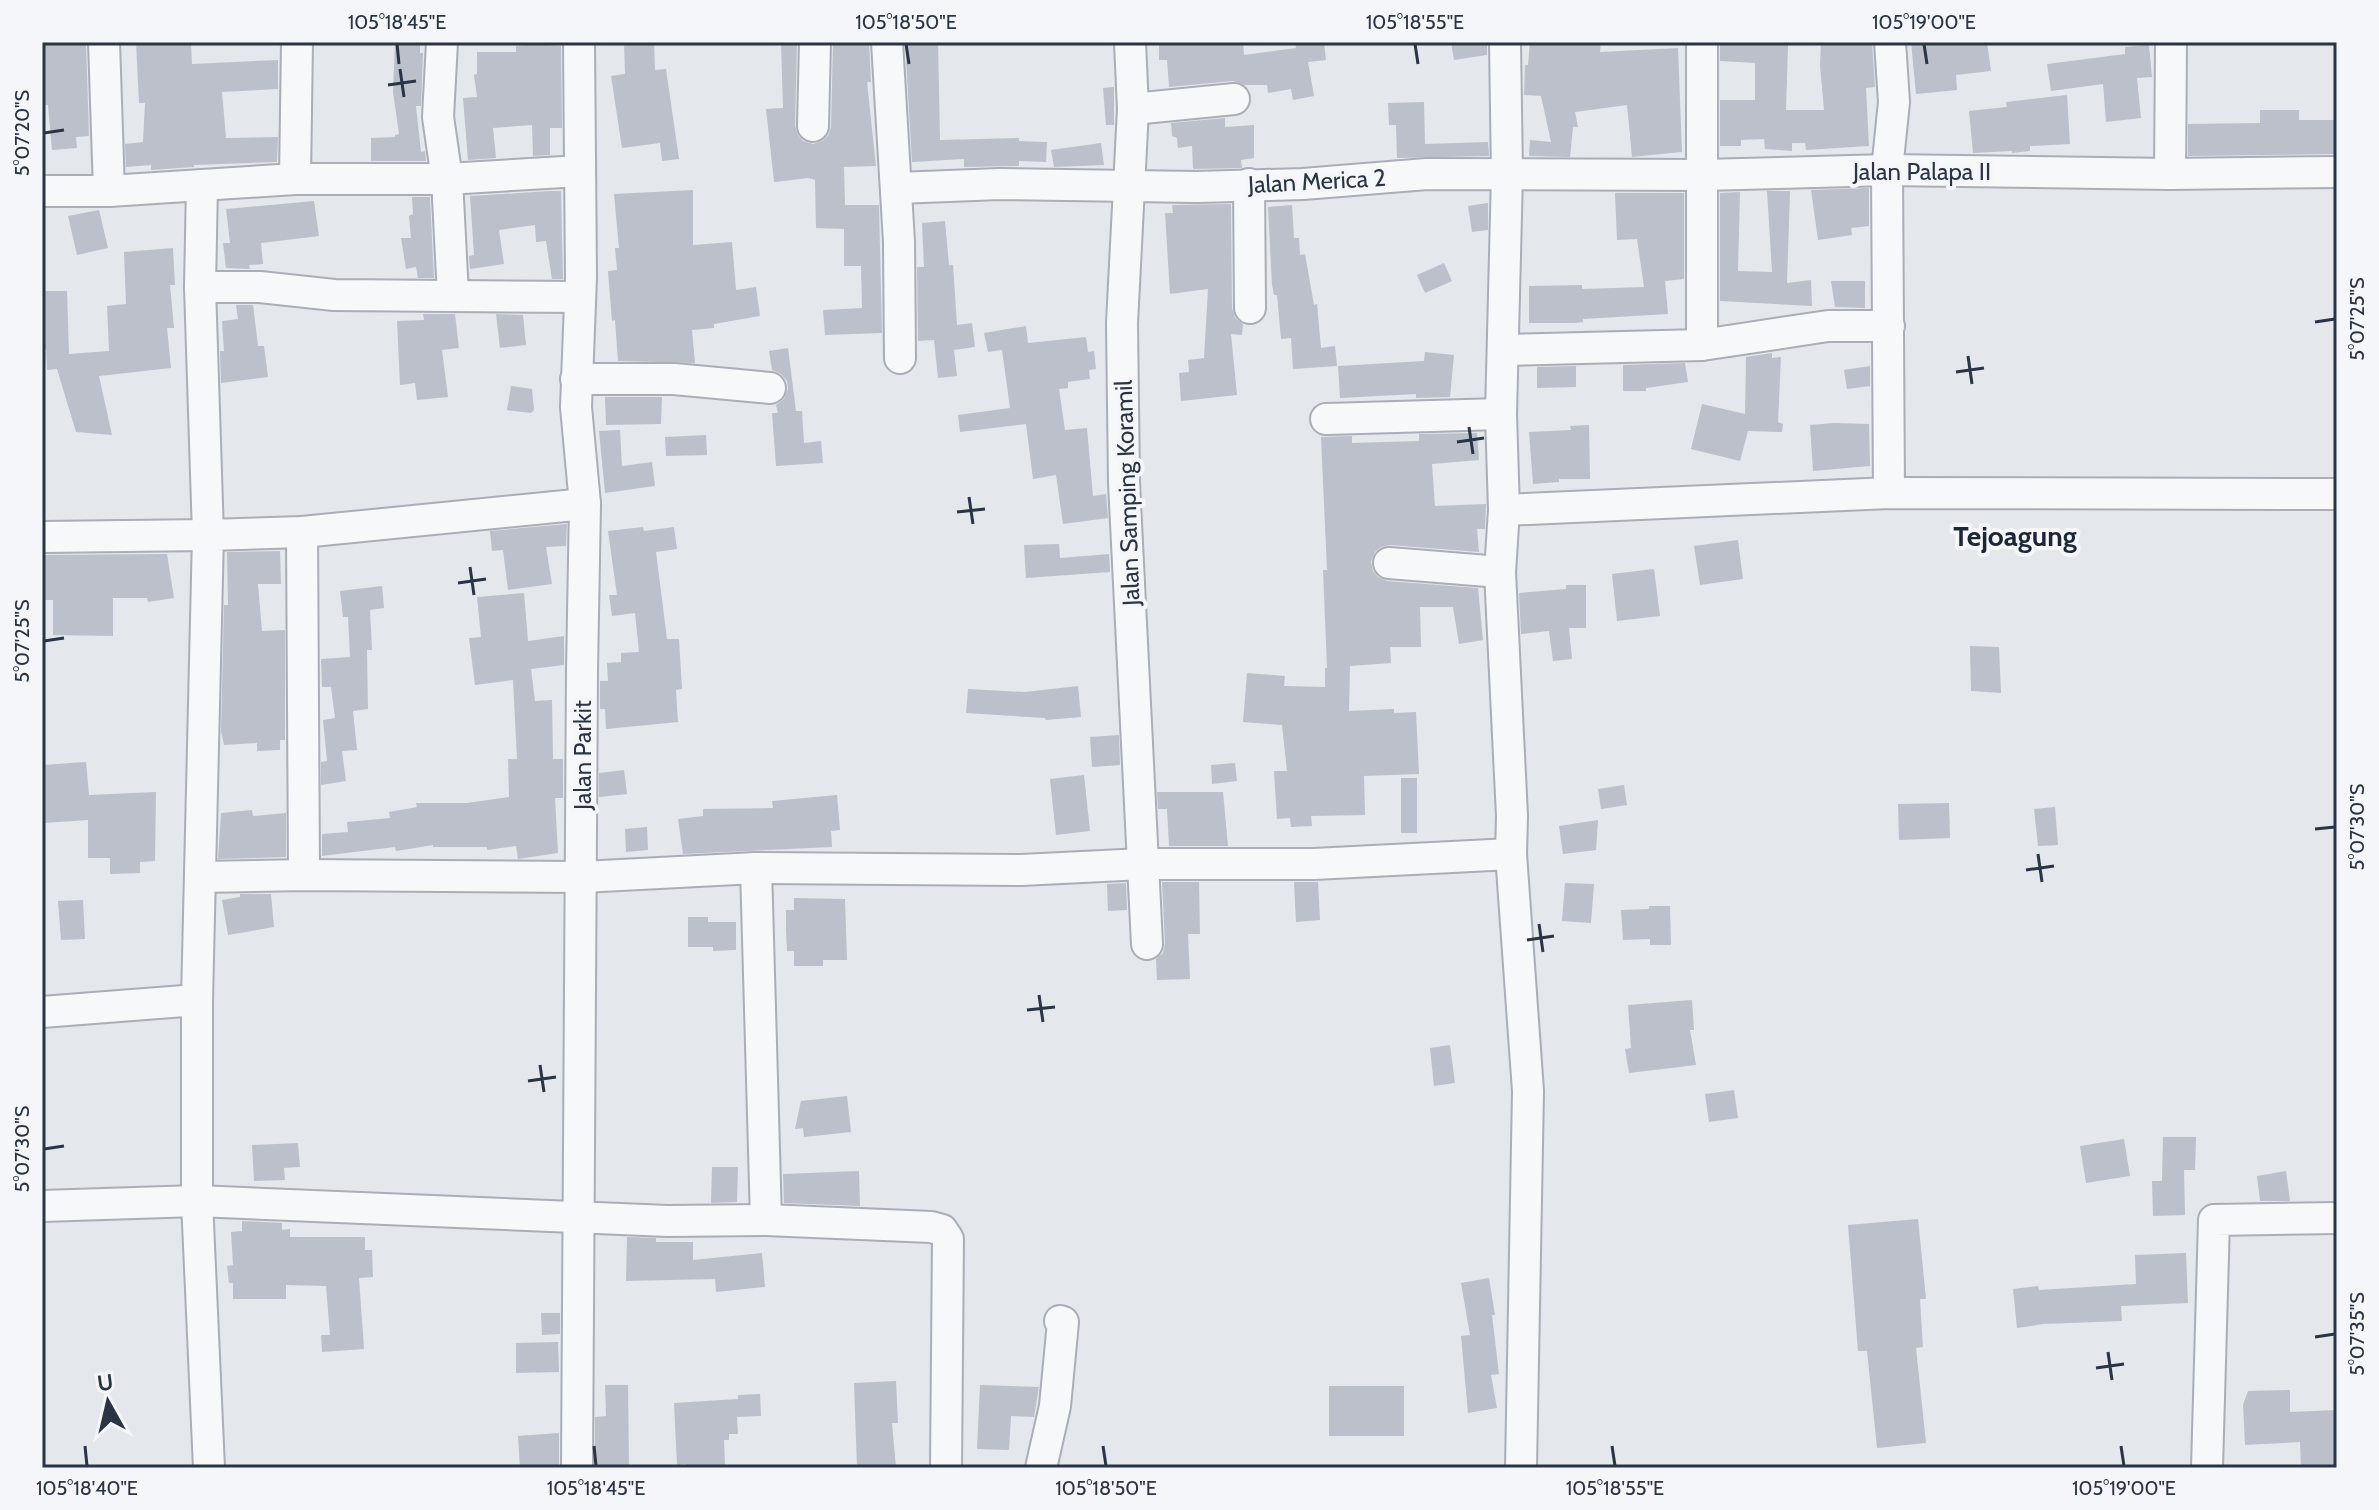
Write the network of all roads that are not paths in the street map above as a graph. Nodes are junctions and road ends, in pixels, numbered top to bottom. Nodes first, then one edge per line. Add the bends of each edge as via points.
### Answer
1 (104, 42) edge
2 (297, 42) edge
3 (442, 42) edge
4 (579, 42) edge
5 (815, 42) edge
6 (887, 42) edge
7 (1130, 42) edge
8 (1505, 42) edge
9 (1702, 42) edge
10 (1890, 42) edge
11 (2171, 42) edge
12 (1234, 99) dead end
13 (1133, 109) junction
14 (813, 126) dead end
15 (1887, 170) junction
16 (580, 171) junction
17 (2337, 172) edge
18 (2170, 174) junction
19 (1507, 175) junction
20 (1703, 175) junction
21 (295, 179) junction
22 (447, 179) junction
23 (1249, 184) junction
24 (202, 185) junction
25 (897, 188) junction
26 (1128, 188) junction
27 (42, 191) edge
28 (109, 191) junction
29 (200, 287) junction
30 (453, 296) junction
31 (580, 297) junction
32 (1250, 308) dead end
33 (1889, 326) junction
34 (1702, 345) junction
35 (1503, 350) junction
36 (900, 358) dead end
37 (576, 379) junction
38 (770, 388) dead end
39 (1501, 414) junction
40 (1326, 419) dead end
41 (1889, 493) junction
42 (2337, 494) edge
43 (585, 504) junction
44 (1504, 510) junction
45 (302, 532) junction
46 (208, 535) junction
47 (42, 537) edge
48 (1389, 563) dead end
49 (1500, 572) junction
50 (1511, 854) junction
51 (1143, 864) junction
52 (756, 868) junction
53 (304, 875) junction
54 (200, 877) junction
55 (582, 877) junction
56 (1147, 944) dead end
57 (197, 1000) junction
58 (42, 1012) edge
59 (197, 1201) junction
60 (42, 1206) edge
61 (578, 1217) junction
62 (2337, 1218) edge
63 (766, 1220) junction
64 (1060, 1321) dead end
65 (209, 1468) edge
66 (577, 1468) edge
67 (946, 1468) edge
68 (1041, 1468) edge
69 (1521, 1468) edge
70 (2207, 1468) edge

1 - 28 street
2 - 21 street
3 - 22 street via 438,117
4 - 16 street, Jalan Parkit
5 - 14 street
6 - 25 street
7 - 13 street, Jalan Samping Koramil
8 - 19 street
9 - 20 street
10 - 15 street via 1894,102
11 - 18 street
12 - 13 street
13 - 26 street, Jalan Samping Koramil
15 - 18 street, Jalan Palapa II
15 - 20 street, Jalan Palapa II
15 - 33 street
16 - 22 street
16 - 31 street, Jalan Parkit
17 - 18 street, Jalan Palapa II
19 - 20 street, Jalan Palapa II
19 - 23 street, Jalan Merica 2
19 - 35 street
20 - 34 street
21 - 22 street
21 - 24 street
22 - 30 street
23 - 26 street, Jalan Merica 2
23 - 32 street
24 - 28 street
24 - 29 street
25 - 26 street, Jalan Merica 2
25 - 36 street
26 - 51 street, Jalan Samping Koramil via 1122,323 1124,483
27 - 28 street
29 - 30 street
29 - 46 street
30 - 31 street
31 - 37 street, Jalan Parkit
33 - 34 street via 1828,326
33 - 41 street
34 - 35 street
35 - 39 street
37 - 38 street via 674,379
37 - 43 street, Jalan Parkit
39 - 40 street
39 - 44 street
41 - 42 street
41 - 44 street
43 - 45 street
43 - 55 street, Jalan Parkit
44 - 49 street
45 - 46 street
45 - 53 street
46 - 47 street
46 - 54 street
48 - 49 street
49 - 50 street
50 - 51 street via 1314,864
50 - 69 street via 1528,1091
51 - 52 street via 1021,870
51 - 56 street, Jalan Samping Koramil
52 - 55 street
52 - 63 street
53 - 54 street
53 - 55 street
54 - 57 street
55 - 61 street, Jalan Parkit
57 - 58 street
57 - 59 street
59 - 60 street
59 - 61 street
59 - 65 street
61 - 63 street
61 - 66 street, Jalan Parkit
62 - 70 street via 2214,1220
63 - 67 street via 942,1230 948,1239
64 - 68 street via 1055,1406

